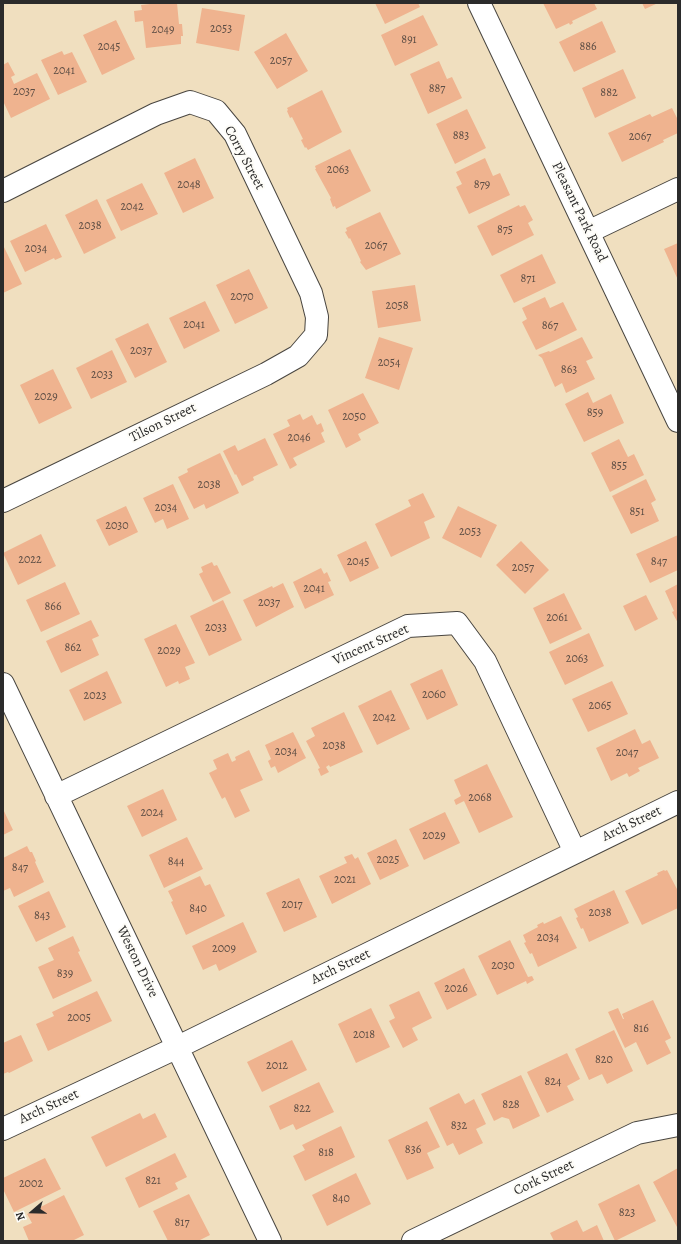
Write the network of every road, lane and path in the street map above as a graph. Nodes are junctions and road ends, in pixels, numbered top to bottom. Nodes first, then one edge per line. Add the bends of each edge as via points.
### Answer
1 (478, 3) edge
2 (678, 189) edge
3 (3, 191) edge
4 (588, 232) junction
5 (316, 335) joint
6 (678, 421) edge
7 (3, 501) edge
8 (3, 684) edge
9 (56, 796) junction
10 (678, 802) edge
11 (575, 852) junction
12 (178, 1046) junction
13 (678, 1125) edge
14 (3, 1129) edge
15 (270, 1241) edge
16 (413, 1241) edge

1 - 4 street, Pleasant Park Road
2 - 4 street
3 - 5 street, Corry Street via 156,114 190,102 216,111 235,134 311,293 317,317
4 - 6 street, Pleasant Park Road
5 - 7 street, Tilson Street via 298,356 266,374
8 - 9 street, Weston Drive
9 - 11 street, Vincent Street via 408,626 457,623 485,661
9 - 12 street, Weston Drive
10 - 11 street, Arch Street
11 - 12 street, Arch Street
12 - 14 street, Arch Street
12 - 15 street, Weston Drive
13 - 16 street, Cork Street via 637,1133

